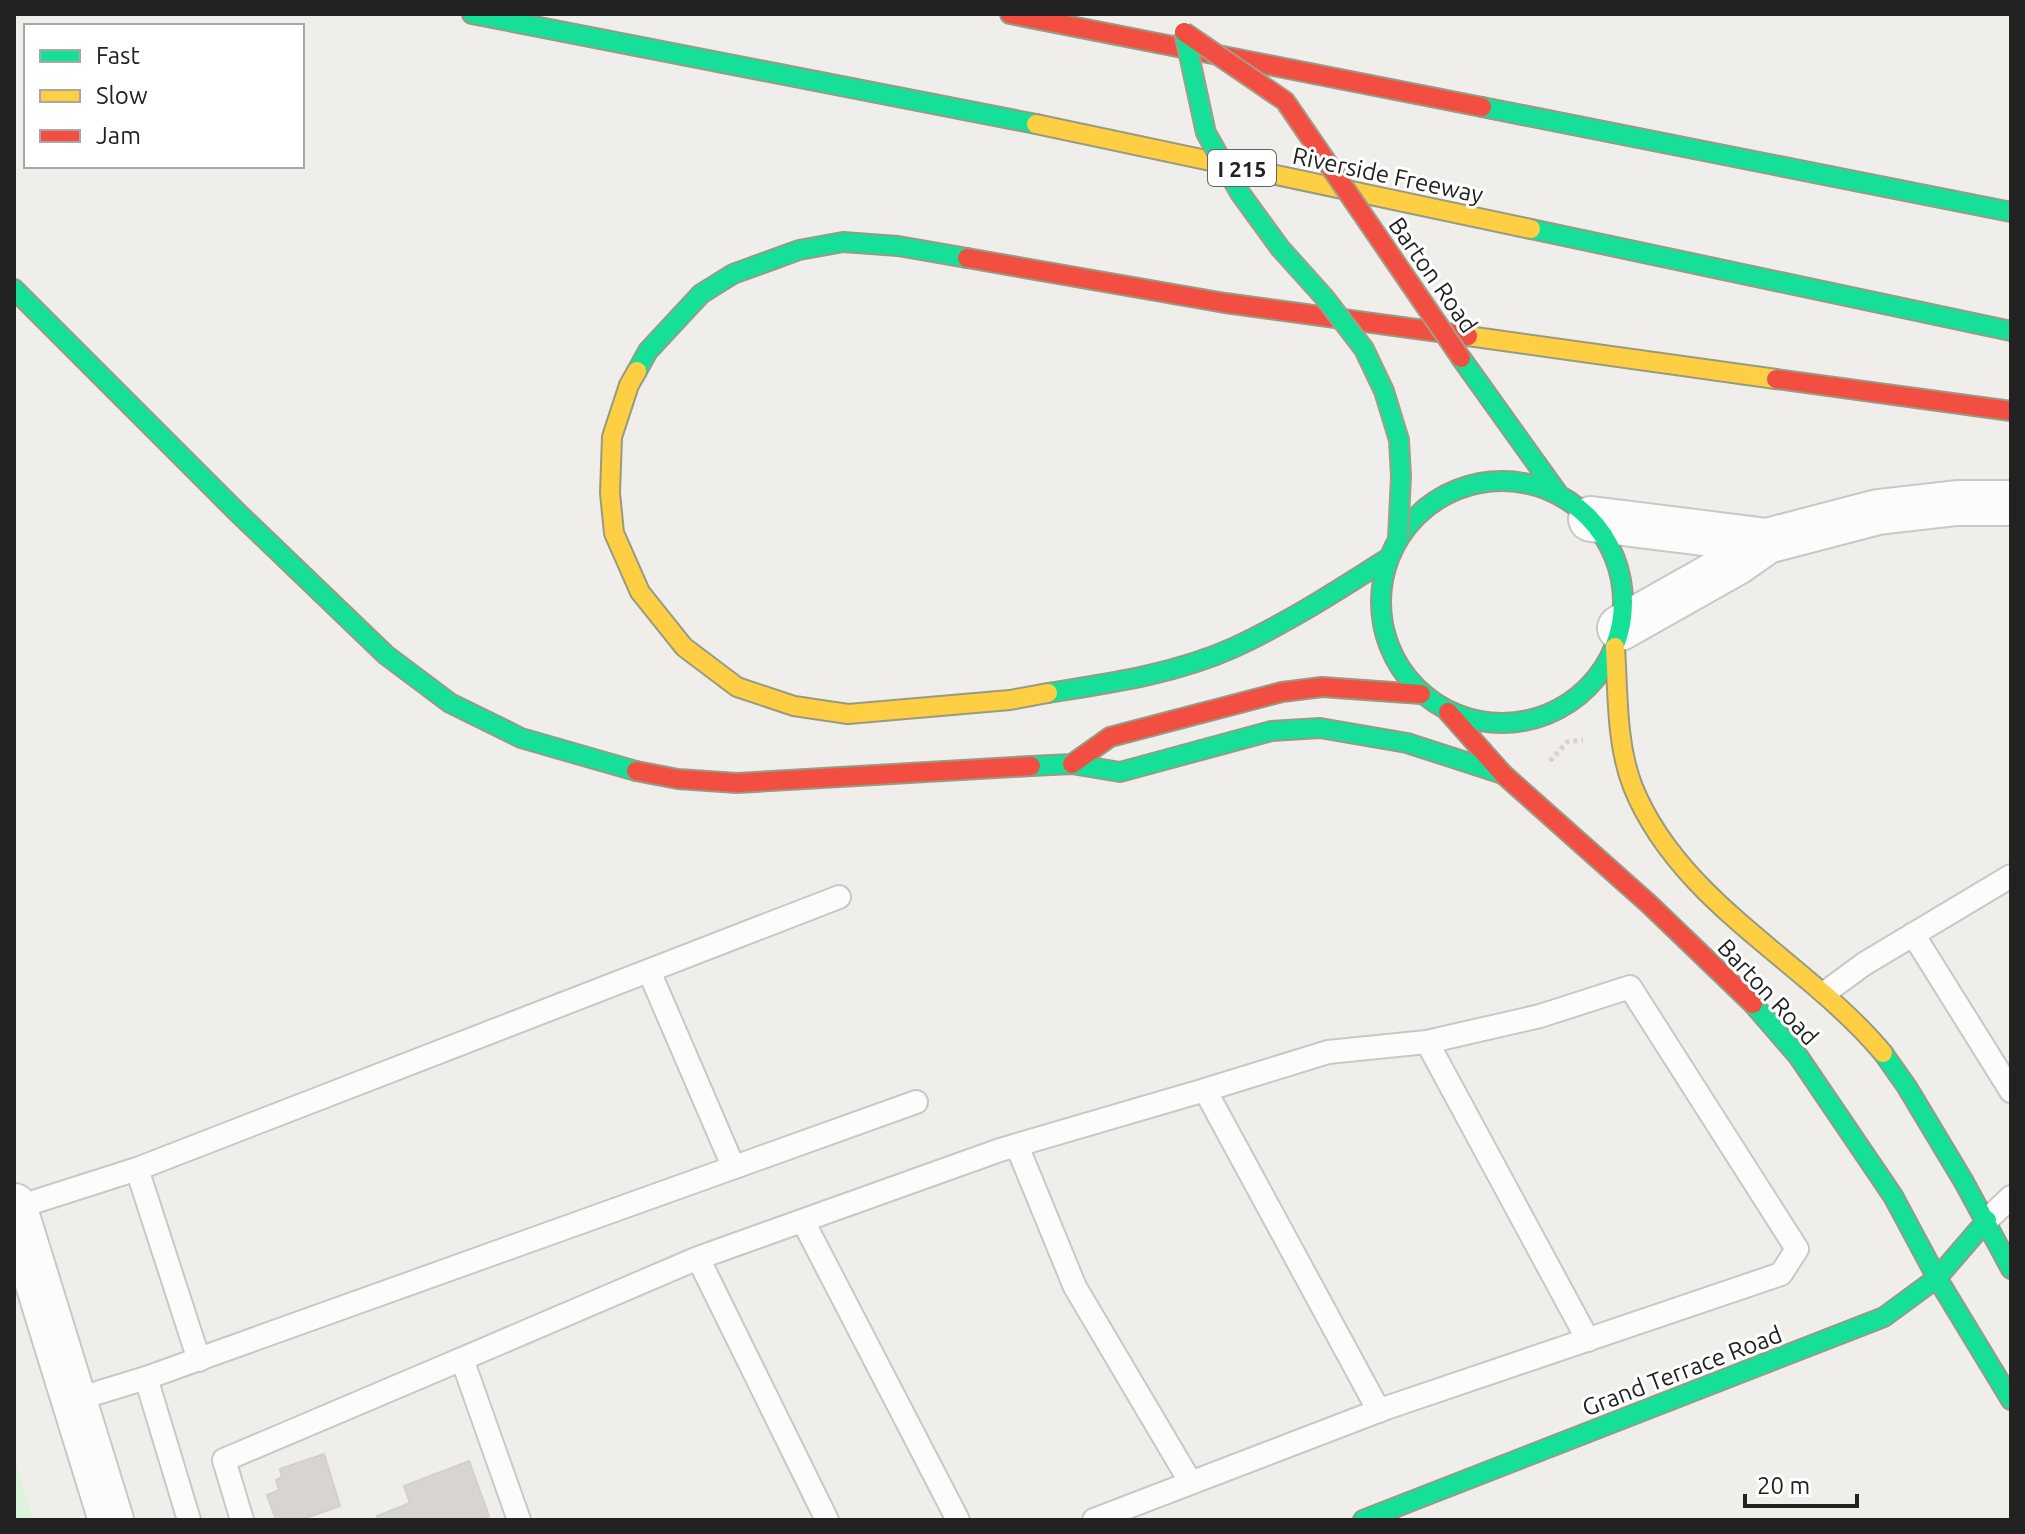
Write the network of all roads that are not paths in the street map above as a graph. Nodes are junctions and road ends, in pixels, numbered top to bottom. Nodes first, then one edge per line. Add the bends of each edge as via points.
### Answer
1 (472, 14) edge
2 (1010, 14) edge
3 (1172, 14) edge
4 (1184, 32) junction
5 (2011, 212) edge
6 (14, 289) edge
7 (2011, 331) edge
8 (2011, 411) edge
9 (2011, 503) edge
10 (1575, 507) junction
11 (1398, 538) junction
12 (1767, 541) junction
13 (1387, 559) junction
14 (1618, 638) junction
15 (1421, 694) junction
16 (1448, 712) junction
17 (1072, 764) junction
18 (1503, 774) junction
19 (2011, 876) edge
20 (839, 897) dead end
21 (1913, 934) junction
22 (649, 971) junction
23 (1826, 992) junction
24 (1427, 1042) junction
25 (1205, 1090) junction
26 (2011, 1091) edge
27 (916, 1102) dead end
28 (1017, 1146) junction
29 (733, 1166) junction
30 (137, 1169) junction
31 (2011, 1197) edge
32 (14, 1207) edge
33 (1987, 1220) junction
34 (803, 1221) junction
35 (698, 1258) junction
36 (2011, 1269) edge
37 (1937, 1278) junction
38 (1588, 1340) junction
39 (462, 1359) junction
40 (199, 1360) junction
41 (146, 1378) junction
42 (74, 1400) junction
43 (2011, 1400) edge
44 (1379, 1411) junction
45 (1191, 1483) junction
46 (111, 1520) edge
47 (189, 1520) edge
48 (242, 1520) edge
49 (519, 1520) edge
50 (827, 1520) edge
51 (958, 1520) edge
52 (1094, 1520) edge
53 (1363, 1520) edge

1 - 7 main road, Riverside Freeway / I 215 via 1015,120
2 - 5 main road
3 - 4 main road, Barton Road
4 - 10 main road, Barton Road, bridge via 1285,101 1461,358
4 - 11 main road, Barton Road, bridge via 1206,133 1280,248 1364,349 1384,391 1399,440
6 - 17 main road via 386,655 450,703 521,738 617,768 737,783
8 - 13 main road via 1225,303 898,246 843,242 799,250 733,274 701,294 648,351 629,385 612,437 614,533 640,592 684,647 737,687 794,706 848,714 1010,700 1139,678 1230,649 1303,613
9 - 12 street via 1878,512
10 - 11 main road via 1538,486 1492,480 1448,492 1428,504
10 - 12 street
10 - 14 main road via 1603,535 1619,570 1623,590
11 - 13 main road
12 - 14 street
13 - 15 main road via 1381,617 1388,646
14 - 16 main road via 1594,682 1545,716 1486,723
14 - 23 main road, Barton Road via 1623,737 1633,785 1648,816 1698,883
15 - 16 main road
15 - 17 main road via 1322,687 1282,692 1110,737
16 - 18 main road, Barton Road
17 - 18 main road via 1120,772 1271,731 1320,728 1407,743
18 - 37 main road, Barton Road via 1765,1016 1893,1196
19 - 21 lane
20 - 22 lane
21 - 23 lane
21 - 26 lane
22 - 29 lane
22 - 30 lane
23 - 33 main road, Barton Road via 1878,1047
24 - 25 lane via 1328,1052
24 - 38 lane
24 - 38 lane via 1540,1016 1630,987 1797,1249 1781,1274
25 - 28 lane
25 - 44 lane
27 - 29 lane
28 - 34 lane
28 - 45 lane via 1075,1287
29 - 40 lane
30 - 32 lane
30 - 40 lane
31 - 33 lane
32 - 42 street
33 - 36 main road, Barton Road
33 - 37 main road, Grand Terrace Road
34 - 35 lane
34 - 51 lane
35 - 39 lane
35 - 50 lane
37 - 43 main road, Barton Road
37 - 53 main road, Grand Terrace Road via 1875,1321
38 - 44 lane
39 - 48 lane via 224,1460
39 - 49 lane
40 - 41 lane
41 - 42 lane
41 - 47 lane
42 - 46 street
44 - 45 lane
45 - 52 lane

